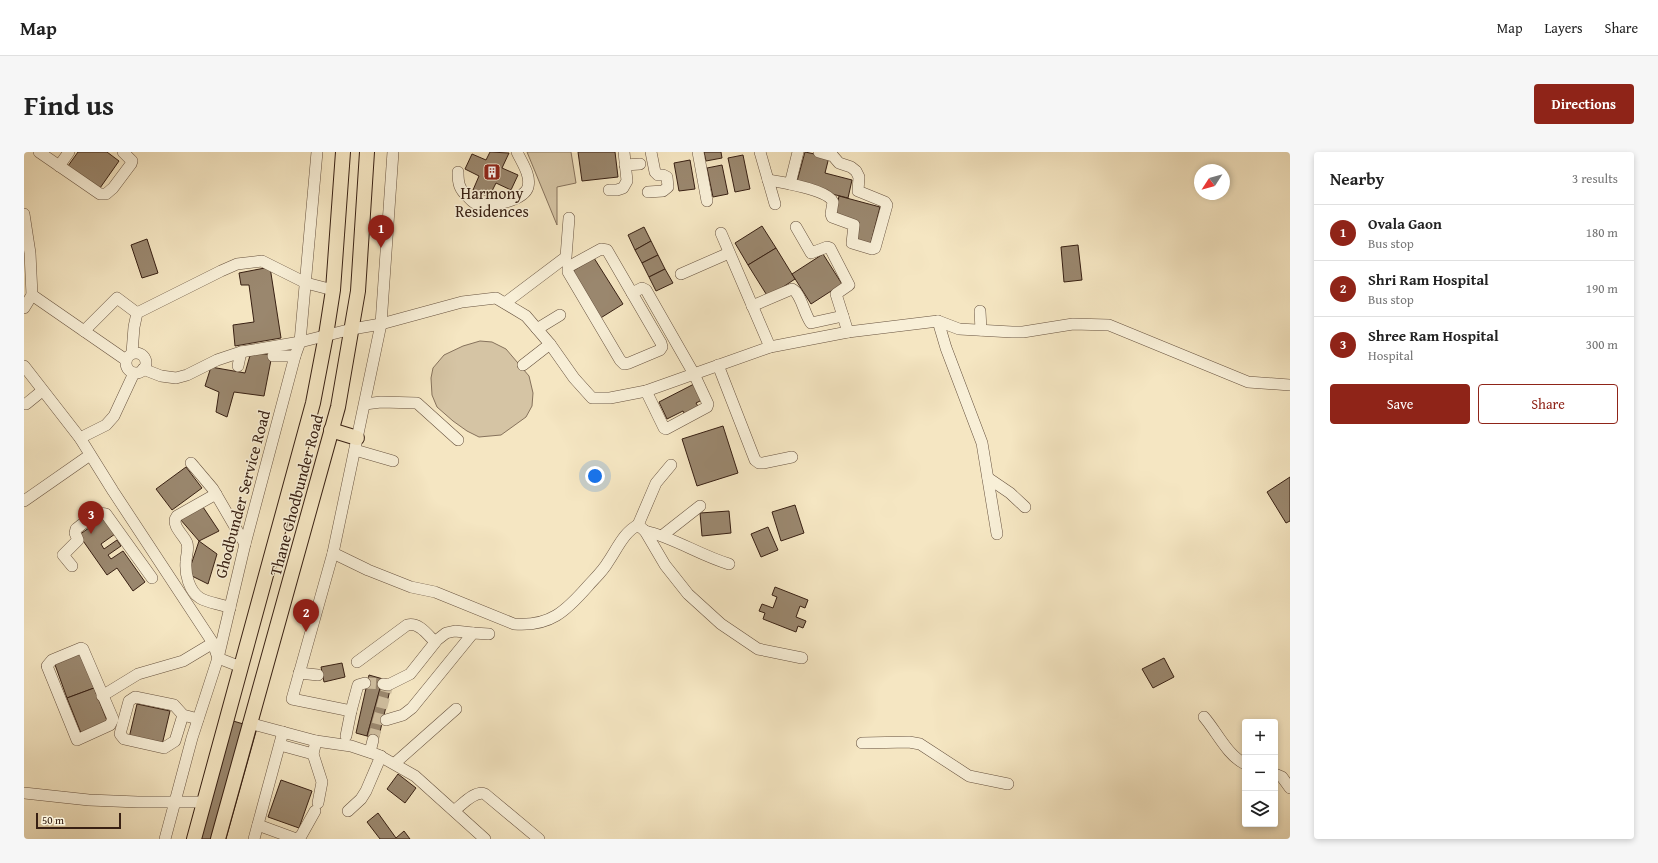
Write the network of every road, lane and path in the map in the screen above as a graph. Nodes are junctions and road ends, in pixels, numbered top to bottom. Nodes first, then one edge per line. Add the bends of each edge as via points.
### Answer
1 (39, 152) edge
2 (70, 152) edge
3 (123, 152) edge
4 (317, 152) edge
5 (343, 152) edge
6 (367, 152) edge
7 (393, 152) edge
8 (517, 152) edge
9 (624, 152) edge
10 (651, 152) edge
11 (698, 152) edge
12 (760, 152) edge
13 (798, 152) edge
14 (819, 152) edge
15 (640, 164) dead end
16 (625, 165) junction
17 (59, 166) junction
18 (458, 172) dead end
19 (768, 180) junction
20 (790, 184) junction
21 (609, 190) dead end
22 (648, 192) dead end
23 (707, 201) dead end
24 (774, 204) dead end
25 (24, 214) edge
26 (569, 218) dead end
27 (796, 227) dead end
28 (721, 233) dead end
29 (27, 252) edge
30 (729, 253) junction
31 (681, 274) dead end
32 (306, 283) junction
33 (333, 290) junction
34 (632, 293) junction
35 (32, 295) junction
36 (505, 303) junction
37 (752, 306) junction
38 (24, 308) edge
39 (980, 311) dead end
40 (137, 313) junction
41 (560, 315) dead end
42 (843, 316) junction
43 (938, 321) junction
44 (382, 324) junction
45 (352, 329) junction
46 (537, 329) junction
47 (981, 330) junction
48 (84, 331) junction
49 (848, 332) junction
50 (326, 335) junction
51 (300, 342) junction
52 (550, 344) junction
53 (770, 347) junction
54 (241, 352) junction
55 (129, 356) junction
56 (273, 356) dead end
57 (295, 356) junction
58 (523, 364) dead end
59 (718, 365) junction
60 (24, 366) edge
61 (238, 366) dead end
62 (139, 371) junction
63 (694, 374) junction
64 (27, 378) edge
65 (1290, 385) edge
66 (42, 391) junction
67 (646, 391) junction
68 (26, 404) dead end
69 (364, 404) junction
70 (331, 430) junction
71 (80, 438) junction
72 (458, 440) dead end
73 (356, 444) junction
74 (90, 455) junction
75 (792, 457) dead end
76 (393, 461) dead end
77 (191, 463) dead end
78 (671, 465) dead end
79 (988, 478) junction
80 (216, 494) junction
81 (24, 501) edge
82 (700, 506) dead end
83 (1025, 507) dead end
84 (642, 528) junction
85 (997, 534) dead end
86 (142, 535) junction
87 (663, 535) junction
88 (245, 544) junction
89 (128, 545) junction
90 (333, 553) junction
91 (729, 564) dead end
92 (72, 566) dead end
93 (152, 578) dead end
94 (230, 608) junction
95 (473, 633) junction
96 (489, 634) dead end
97 (435, 642) junction
98 (214, 643) junction
99 (218, 658) junction
100 (802, 658) dead end
101 (357, 662) dead end
102 (241, 667) junction
103 (299, 673) junction
104 (318, 675) dead end
105 (365, 683) dead end
106 (386, 686) tunnel mouth
107 (102, 696) junction
108 (456, 709) dead end
109 (351, 711) junction
110 (183, 715) junction
111 (1204, 717) dead end
112 (198, 719) junction
113 (386, 720) dead end
114 (249, 723) junction
115 (283, 732) junction
116 (177, 734) junction
117 (346, 736) dead end
118 (192, 738) junction
119 (373, 740) tunnel mouth
120 (316, 741) junction
121 (862, 743) dead end
122 (280, 745) junction
123 (312, 754) junction
124 (375, 754) junction
125 (395, 763) junction
126 (1242, 763) edge
127 (1278, 775) edge
128 (1008, 784) dead end
129 (1290, 788) edge
130 (24, 793) edge
131 (176, 802) junction
132 (204, 802) junction
133 (455, 810) junction
134 (348, 811) dead end
135 (258, 825) junction
136 (165, 839) edge
137 (194, 839) edge
138 (218, 839) edge
139 (255, 839) edge
140 (485, 839) edge
141 (539, 839) edge

1 - 17 street
2 - 17 street
3 - 17 street via 130,157 131,164 106,194 100,194
4 - 32 street, Ghodbunder Service Road
5 - 33 main road, Thane Ghodbunder Road
6 - 45 main road, Thane Ghodbunder Road via 358,291
7 - 44 street
8 - 18 street via 529,176 528,189 509,202 482,205 474,203 458,185
9 - 16 street
10 - 22 street via 655,172 667,177 668,187 663,191
11 - 23 street
12 - 19 street
13 - 20 street
14 - 20 street via 852,167 859,176 858,191 887,205 875,248 852,243 854,225 832,217 833,202 828,196
15 - 16 street
16 - 21 street via 627,181 623,188
19 - 20 street
19 - 24 street
25 - 29 street
26 - 36 street via 566,257
27 - 42 street via 811,253 830,248 849,285 836,294
28 - 30 street
29 - 35 street
30 - 31 street
30 - 37 street
32 - 33 street
32 - 40 street via 262,261 237,264
32 - 51 street, Ghodbunder Service Road
33 - 50 main road, Thane Ghodbunder Road
34 - 34 street via 607,250 601,249 568,268 572,279 624,364 662,347
34 - 63 street via 642,288 646,290
35 - 38 street
35 - 48 street
36 - 44 street via 496,298 462,302
36 - 46 street via 526,316
37 - 42 street via 792,289 797,293 811,323
37 - 53 street
39 - 47 street
40 - 48 street via 117,298
40 - 55 street
41 - 46 street
42 - 49 street
43 - 47 street via 959,329
43 - 49 street
43 - 79 street via 982,443
44 - 45 street
44 - 69 street
45 - 50 street
45 - 70 main road, Thane Ghodbunder Road via 338,407
46 - 52 street
47 - 65 street via 1023,332 1073,324 1109,325 1248,382
48 - 55 street
49 - 53 street
50 - 51 street
50 - 102 main road, Thane Ghodbunder Road via 313,403
51 - 54 street
51 - 57 street, Ghodbunder Service Road
52 - 58 street
52 - 67 street via 592,398 610,398
53 - 59 street
54 - 61 street
54 - 62 street via 176,378
55 - 62 street via 126,367
55 - 62 street via 139,353 144,357 146,363
56 - 57 street
57 - 88 street, Ghodbunder Service Road
59 - 63 street
59 - 75 street via 755,460 763,463
60 - 64 street
62 - 71 street via 114,416 106,425
63 - 67 street
63 - 67 street via 708,404 669,428 664,428
64 - 66 street
66 - 68 street
66 - 71 street
69 - 72 street via 417,403
69 - 73 street
70 - 73 main road
70 - 114 main road, Thane Ghodbunder Road
71 - 74 street
73 - 76 street
73 - 90 street
74 - 81 street
74 - 86 street
77 - 80 street
78 - 84 street via 656,483
79 - 83 street
79 - 85 street
80 - 88 street
80 - 94 street via 174,520 187,543 186,575 190,586 200,598
82 - 87 street
84 - 87 street
84 - 90 street via 630,529 607,565 566,610 550,620 527,625 514,624 435,592 411,587
84 - 100 street via 665,565 688,594 721,624 758,649
86 - 89 street
86 - 98 street
87 - 91 street via 710,559
88 - 94 street, Ghodbunder Service Road
89 - 92 street via 106,514 98,514 76,529 78,540 63,555
89 - 93 street
90 - 103 street
94 - 99 street, Ghodbunder Service Road
95 - 96 street
95 - 97 street via 446,633
95 - 113 street via 412,708 403,715
97 - 101 street via 418,625 406,624
97 - 106 street via 410,674
98 - 99 street
98 - 107 street via 183,661 138,674
99 - 102 street
99 - 112 street, Ghodbunder Service Road
102 - 132 main road, Thane Ghodbunder Road
103 - 104 street
103 - 109 street via 292,699
105 - 109 street via 358,684
107 - 107 street via 112,723 77,740 48,664 52,660 83,649
108 - 125 street
109 - 117 street
110 - 112 street
110 - 116 street
110 - 116 street via 174,705 131,698 120,734 124,739 161,748 173,744
111 - 126 street
112 - 118 street, Ghodbunder Service Road
114 - 115 street
114 - 138 main road, Thane Ghodbunder Road
115 - 120 street
115 - 122 street
116 - 118 street
118 - 131 street, Ghodbunder Service Road
119 - 124 street
120 - 123 street
120 - 124 street via 352,746
121 - 128 street via 920,744 968,776
122 - 123 street
122 - 135 street
123 - 135 street via 322,782 317,807 301,836 296,839
124 - 125 street
124 - 134 street via 363,795
125 - 133 street via 415,776
127 - 129 street
130 - 131 street via 117,801
131 - 132 street
131 - 136 street, Ghodbunder Service Road
132 - 137 main road, Thane Ghodbunder Road
133 - 140 street
133 - 141 street via 481,792
135 - 139 street

